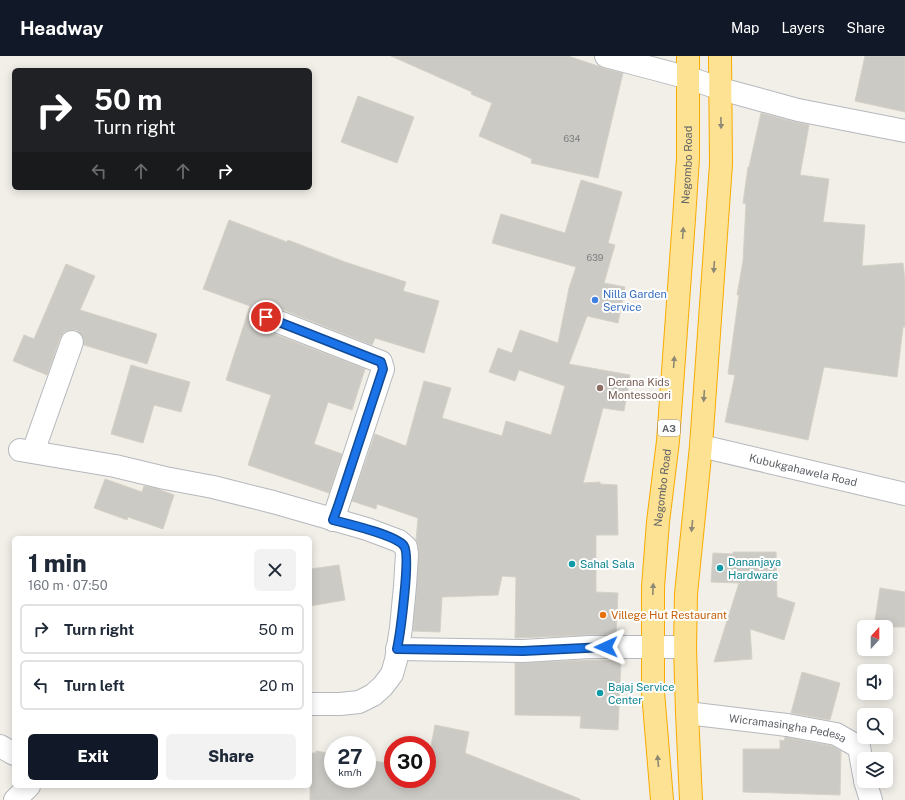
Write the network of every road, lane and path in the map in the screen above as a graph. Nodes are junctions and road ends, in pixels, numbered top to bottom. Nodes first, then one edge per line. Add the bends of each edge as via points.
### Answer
1 (606, 56) edge
2 (688, 56) edge
3 (720, 56) edge
4 (689, 78) junction
5 (721, 89) junction
6 (905, 131) edge
7 (266, 317) dead end
8 (72, 342) dead end
9 (701, 446) junction
10 (905, 494) edge
11 (333, 520) junction
12 (652, 647) junction
13 (685, 647) junction
14 (397, 649) junction
15 (312, 704) edge
16 (687, 713) junction
17 (0, 746) edge
18 (860, 752) edge
19 (12, 753) edge
20 (27, 788) edge
21 (867, 788) edge
22 (15, 800) edge
23 (662, 800) edge
24 (691, 800) edge
25 (870, 800) edge

1 - 4 street
2 - 4 highway, Negombo Road / A3
3 - 5 highway
4 - 5 street
12 -> 4 highway, Negombo Road / A3 via 653,587 668,441 688,158
5 - 6 street via 798,110
5 -> 9 highway via 722,164
7 - 11 street via 381,362 383,369
8 - 11 street via 26,451 115,466 213,487
9 - 10 street, Kubukgahawela Road
9 -> 13 highway via 686,594
11 - 14 street via 367,529 399,541 406,547 405,586
12 - 13 street
12 - 14 street via 523,651
23 -> 12 highway, Negombo Road / A3
13 - 16 highway
14 - 15 street via 392,674 373,694 359,702
16 - 18 street, Wicramasingha Pedesa via 787,725 836,734 859,747
16 - 24 highway
17 - 19 street
20 - 22 street
21 - 25 street

